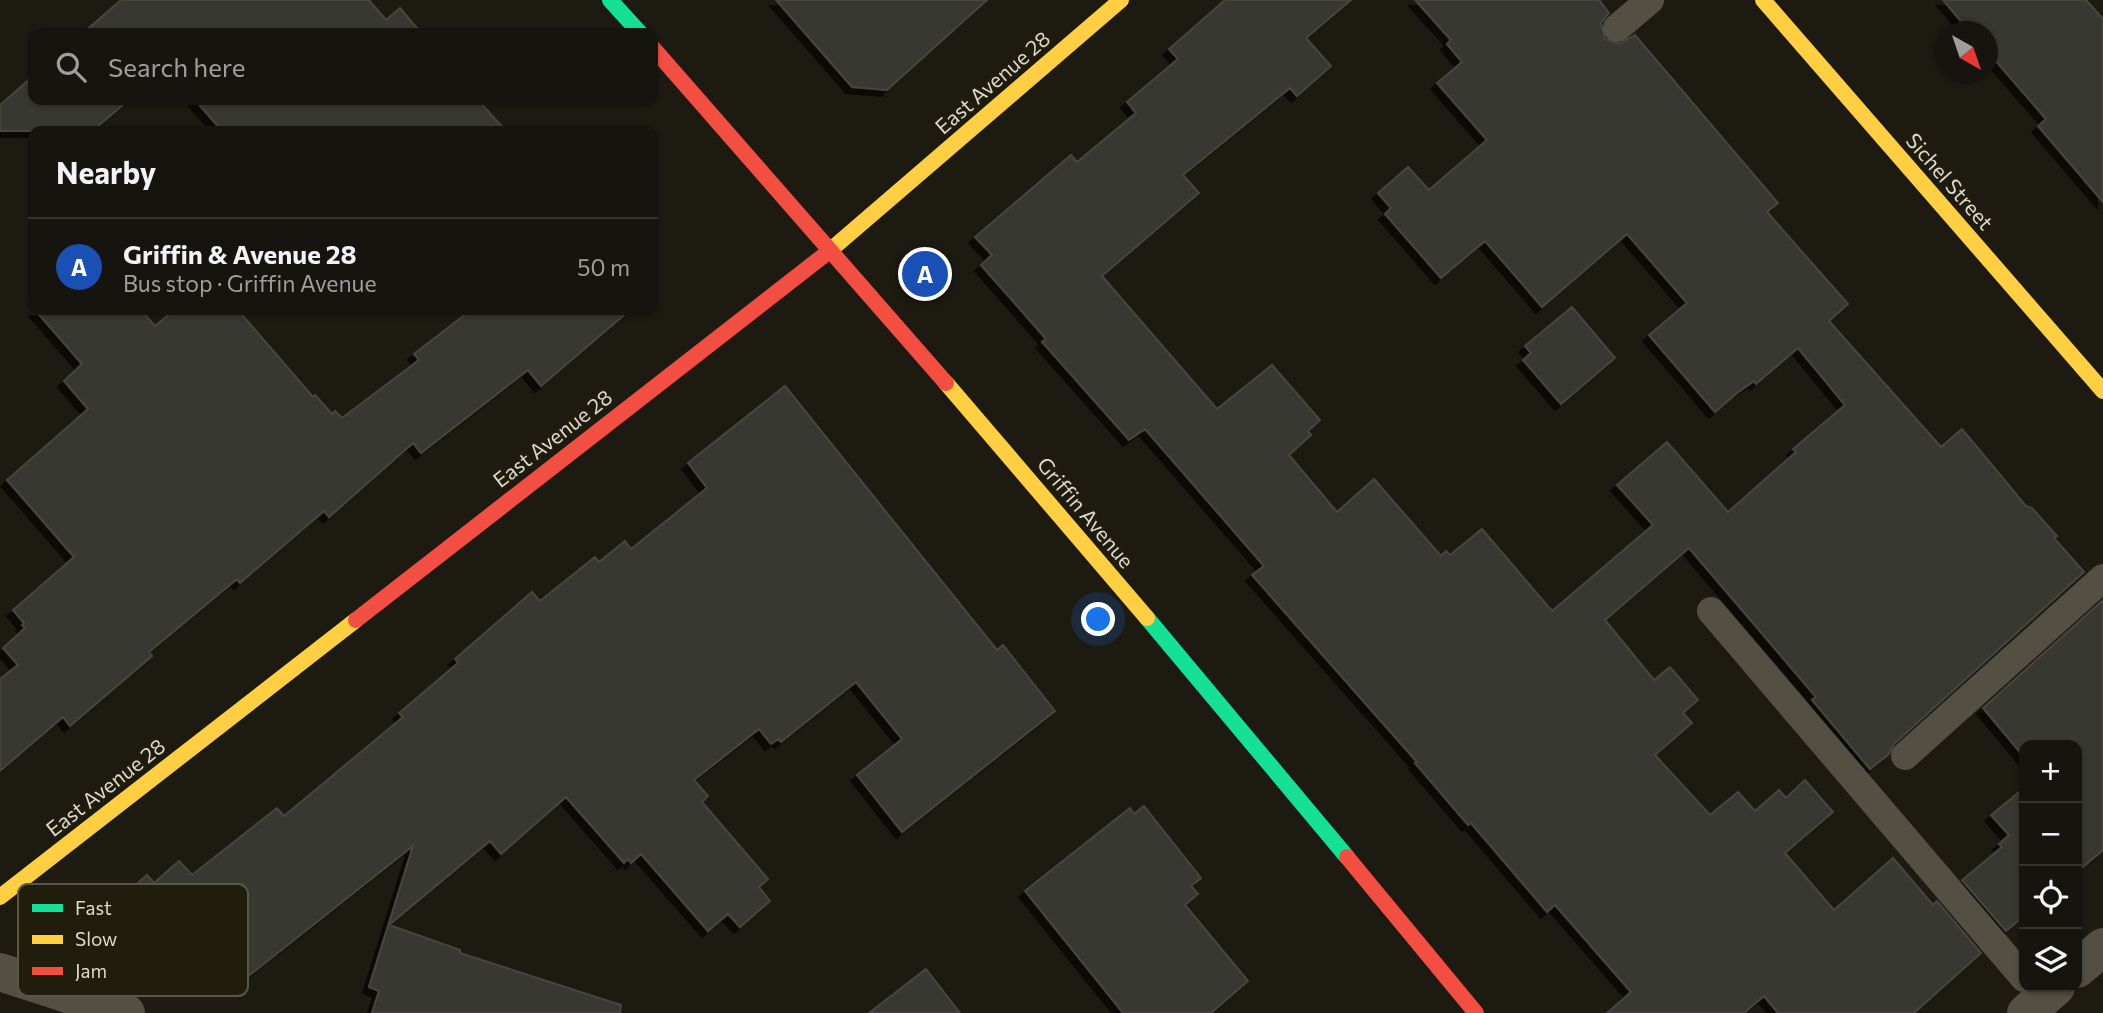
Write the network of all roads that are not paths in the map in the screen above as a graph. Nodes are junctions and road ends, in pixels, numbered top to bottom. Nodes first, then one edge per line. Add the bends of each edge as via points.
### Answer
1 (610, 0) edge
2 (1121, 0) edge
3 (1650, 0) edge
4 (1763, 0) edge
5 (635, 28) edge
6 (1617, 28) dead end
7 (658, 54) edge
8 (832, 249) junction
9 (2103, 391) edge
10 (2103, 578) edge
11 (1711, 611) dead end
12 (1905, 756) dead end
13 (0, 897) edge
14 (2103, 947) edge
15 (2082, 965) edge
16 (0, 972) edge
17 (18, 978) edge
18 (2036, 993) edge
19 (74, 996) edge
20 (126, 1013) edge
21 (1476, 1013) edge

1 - 5 street
2 - 8 street, East Avenue 28
3 - 6 lane
4 - 9 street, Sichel Street
7 - 8 street, Griffin Avenue
8 - 13 street, East Avenue 28
8 - 21 street, Griffin Avenue via 1297,794
10 - 12 lane
11 - 18 lane
14 - 15 street
16 - 17 street
19 - 20 street

